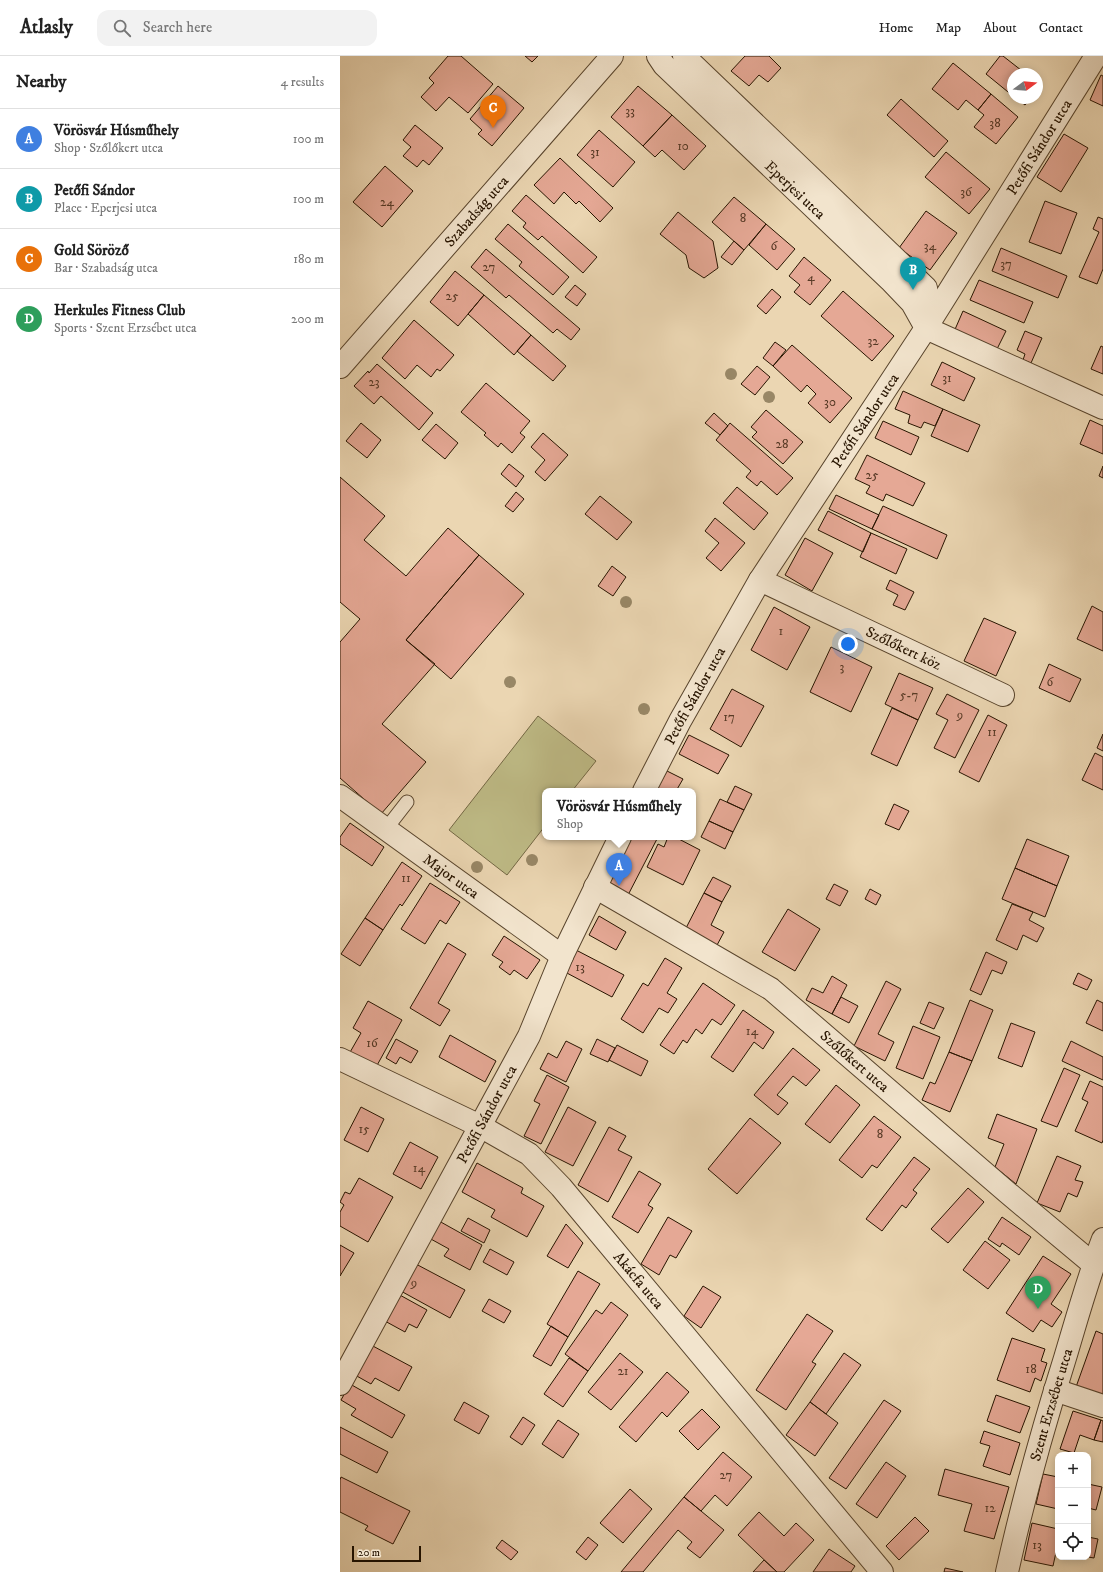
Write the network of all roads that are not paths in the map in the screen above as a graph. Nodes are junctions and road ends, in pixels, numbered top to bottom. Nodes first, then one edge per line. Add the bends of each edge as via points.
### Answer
1 (612, 56) edge
2 (658, 56) edge
3 (684, 56) edge
4 (1096, 56) edge
5 (926, 328) junction
6 (340, 367) edge
7 (1103, 408) edge
8 (760, 580) junction
9 (1003, 695) dead end
10 (646, 788) edge
11 (340, 796) edge
12 (407, 802) dead end
13 (386, 829) junction
14 (618, 840) edge
15 (595, 887) junction
16 (562, 956) junction
17 (340, 1059) edge
18 (480, 1126) junction
19 (1103, 1239) edge
20 (1093, 1264) junction
21 (340, 1384) edge
22 (1055, 1390) junction
23 (1103, 1406) edge
24 (882, 1572) edge
25 (1007, 1572) edge

1 - 6 street, Szabadság utca
2 - 5 street, Eperjesi utca via 890,280 912,303
3 - 5 street, Eperjesi utca via 926,288 929,307
4 - 5 street, Petőfi Sándor utca
5 - 7 street
5 - 8 street, Petőfi Sándor utca
8 - 9 street, Szőlőkert köz
8 - 10 street, Petőfi Sándor utca via 680,721
11 - 13 street, Major utca
12 - 13 lane
13 - 16 street, Major utca
14 - 15 street, Petőfi Sándor utca
15 - 16 street, Petőfi Sándor utca
15 - 20 street, Szőlőkert utca via 771,989
16 - 18 street, Petőfi Sándor utca via 529,1036
17 - 18 street, Akácfa utca
18 - 21 street, Petőfi Sándor utca
18 - 24 street, Akácfa utca via 529,1154 561,1186
19 - 20 street, Szent Erzsébet utca
20 - 22 street, Szent Erzsébet utca
22 - 23 street
22 - 25 street, Szent Erzsébet utca

